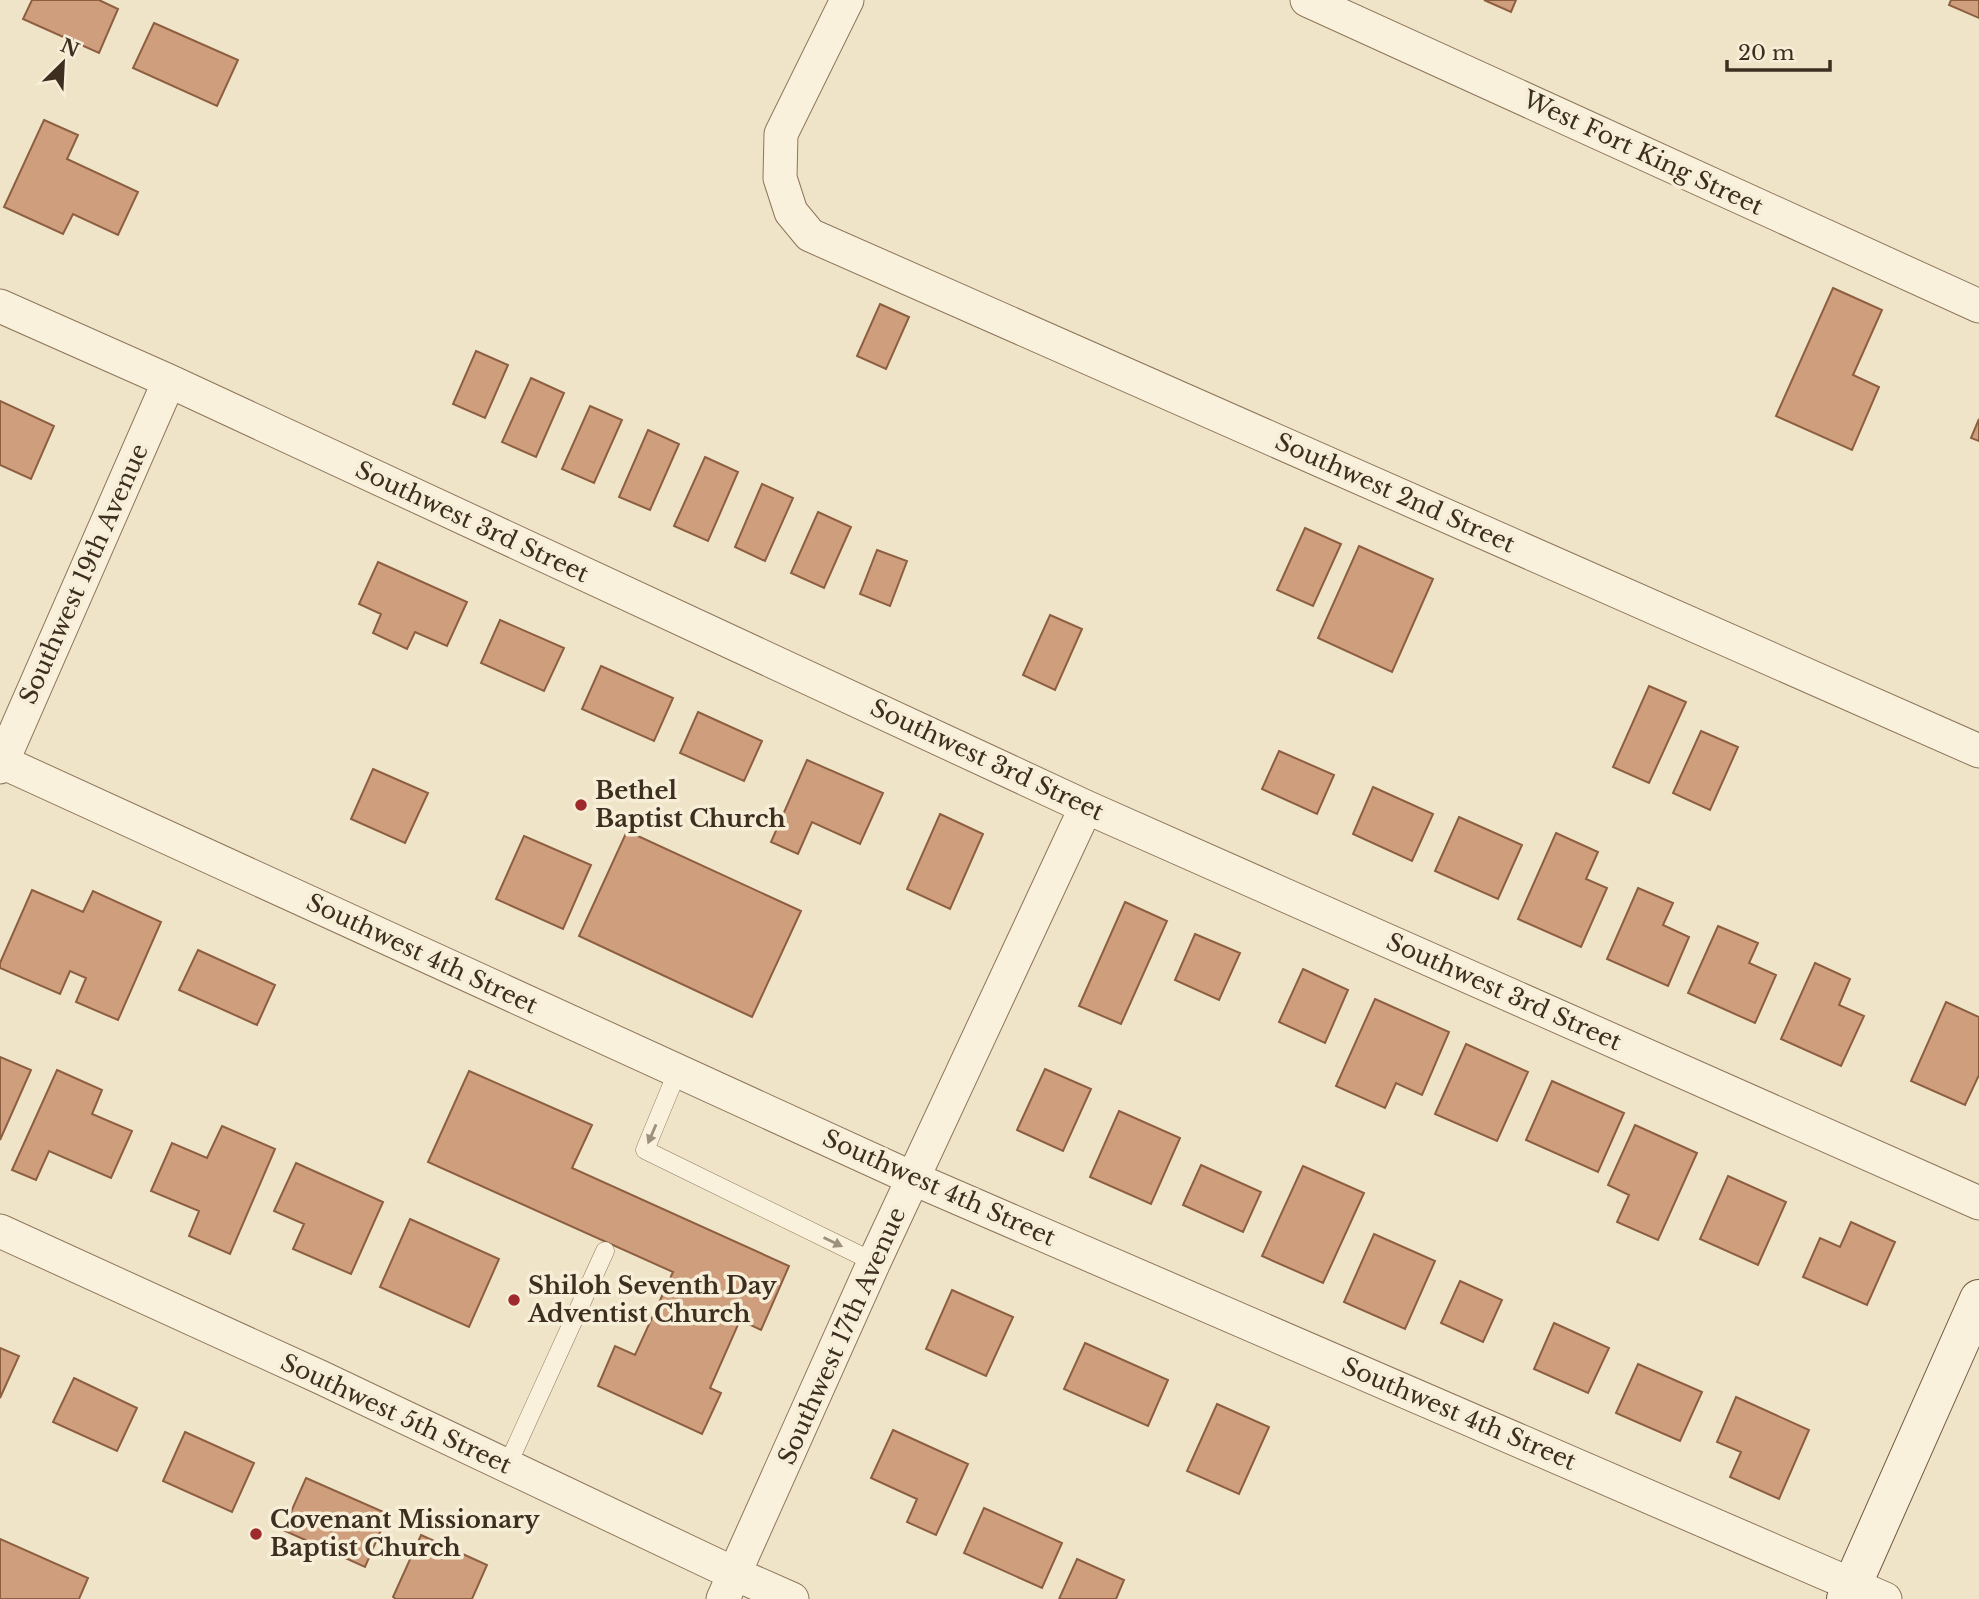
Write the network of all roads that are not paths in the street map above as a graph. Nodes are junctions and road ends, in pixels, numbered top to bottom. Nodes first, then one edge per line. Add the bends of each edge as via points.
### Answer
1 (847, 0) edge
2 (1307, 0) edge
3 (0, 306) edge
4 (1979, 306) edge
5 (169, 381) junction
6 (1979, 751) edge
7 (1, 764) edge
8 (1087, 807) junction
9 (678, 1070) junction
10 (912, 1178) junction
11 (1979, 1203) edge
12 (0, 1231) edge
13 (605, 1251) dead end
14 (874, 1262) junction
15 (1979, 1299) edge
16 (507, 1466) junction
17 (729, 1586) edge
18 (1861, 1594) edge
19 (792, 1599) edge

1 - 6 street, Southwest 2nd Street via 781,134 780,178 791,212 810,235
2 - 4 street, West Fort King Street
3 - 5 street, Southwest 3rd Street
5 - 7 street, Southwest 19th Avenue
5 - 8 street, Southwest 3rd Street
7 - 9 street, Southwest 4th Street
8 - 10 street, Southwest 17th Avenue
8 - 11 street, Southwest 3rd Street
9 - 10 street, Southwest 4th Street
9 -> 14 lane via 645,1150
10 - 14 street, Southwest 17th Avenue
10 - 18 street, Southwest 4th Street
12 - 16 street, Southwest 5th Street
13 - 16 lane
14 - 17 street, Southwest 17th Avenue
15 - 18 main road
16 - 17 street, Southwest 5th Street
17 - 19 street, Southwest 5th Street

